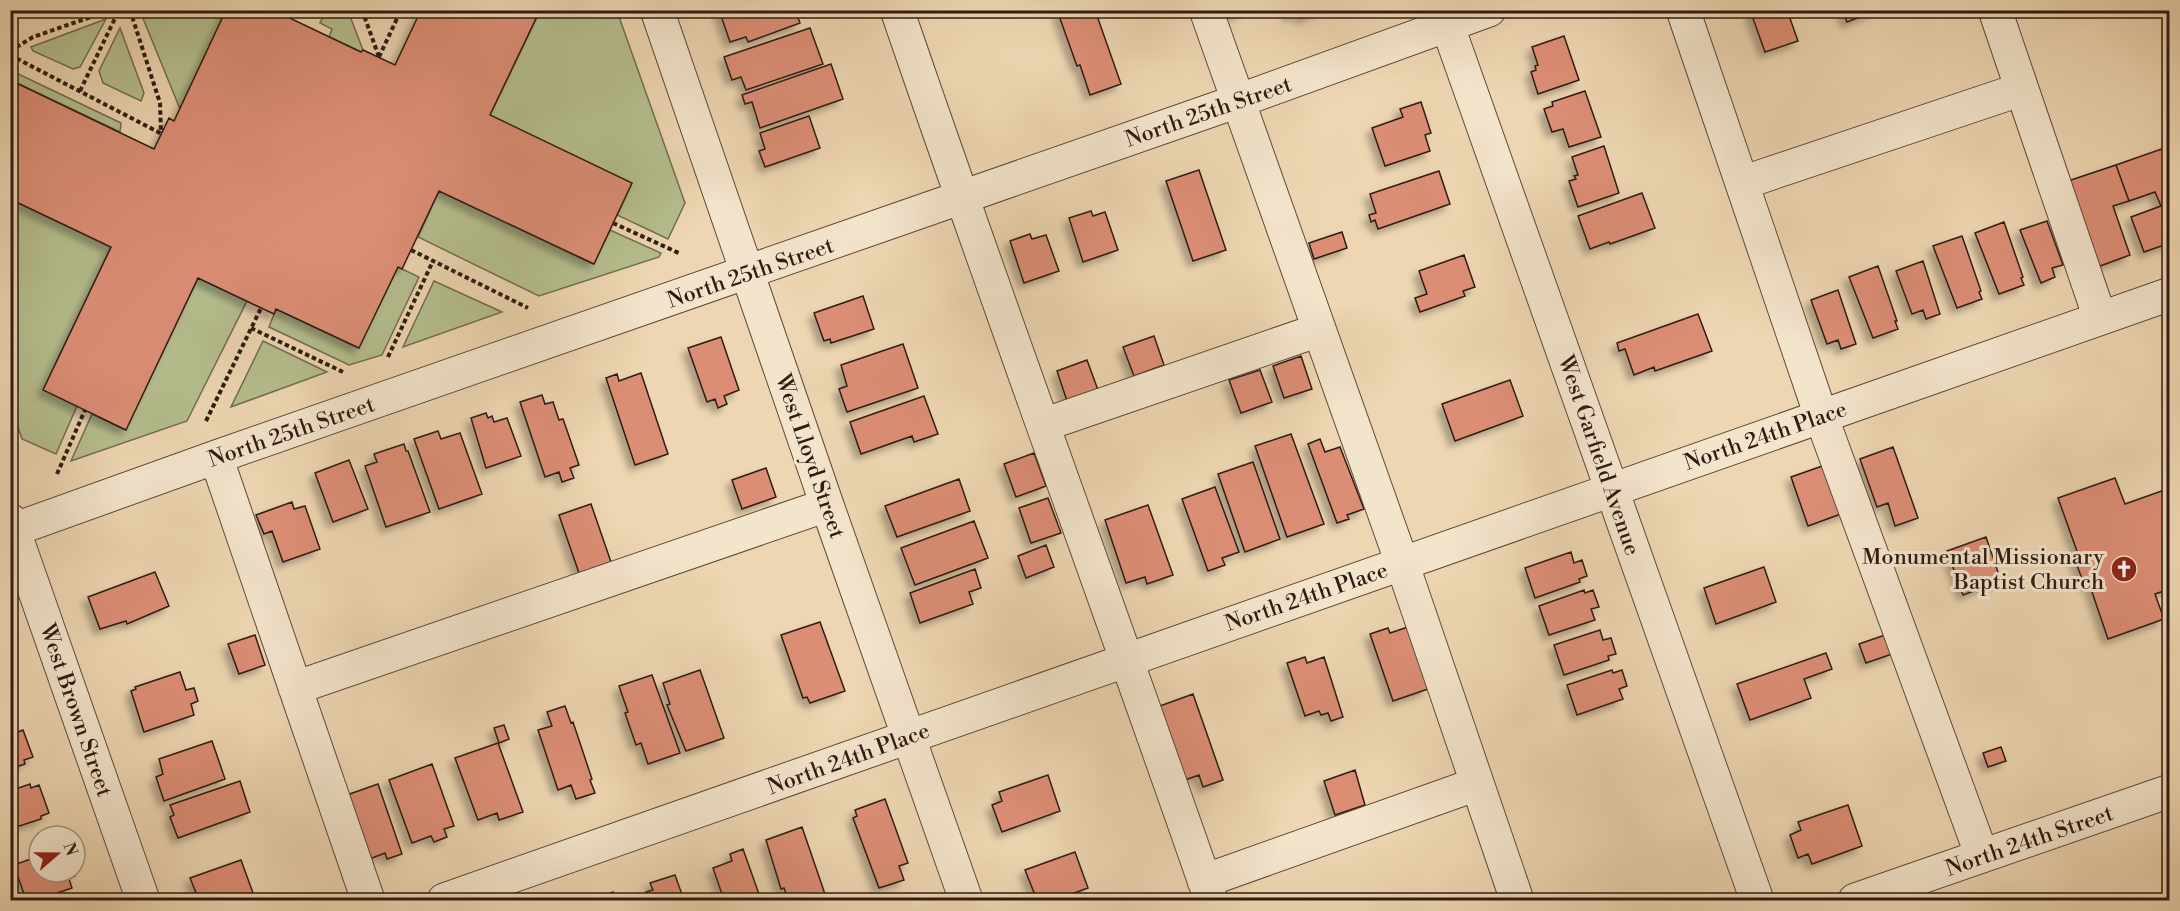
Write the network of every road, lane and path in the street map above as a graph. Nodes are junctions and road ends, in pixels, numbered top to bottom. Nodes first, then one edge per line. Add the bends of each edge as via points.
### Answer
1 (111, 10) edge
2 (119, 10) edge
3 (130, 10) edge
4 (362, 10) edge
5 (401, 10) edge
6 (657, 10) edge
7 (897, 10) edge
8 (1206, 10) edge
9 (1489, 10) edge
10 (1683, 10) edge
11 (1995, 10) edge
12 (1445, 18) edge
13 (10, 53) edge
14 (2022, 89) junction
15 (80, 91) junction
16 (1238, 101) junction
17 (1742, 183) junction
18 (961, 197) junction
19 (613, 223) dead end
20 (411, 250) dead end
21 (681, 254) dead end
22 (433, 261) junction
23 (748, 273) junction
24 (2169, 294) edge
25 (261, 308) dead end
26 (528, 308) dead end
27 (2100, 318) junction
28 (251, 328) junction
29 (1319, 330) junction
30 (388, 357) dead end
31 (345, 373) dead end
32 (85, 410) dead end
33 (1821, 416) junction
34 (206, 421) dead end
35 (1043, 425) junction
36 (216, 457) junction
37 (57, 474) dead end
38 (1612, 489) junction
39 (827, 505) junction
40 (12, 527) edge
41 (1402, 563) junction
42 (1127, 659) junction
43 (295, 688) junction
44 (910, 736) junction
45 (1477, 784) junction
46 (2169, 791) edge
47 (1982, 856) junction
48 (1208, 891) edge
49 (143, 900) edge
50 (368, 900) edge
51 (444, 900) edge
52 (966, 900) edge
53 (1517, 900) edge
54 (1756, 900) edge
55 (1855, 900) edge

1 - 13 path via 33,37
2 - 15 path
3 - 15 path via 160,103 162,134
4 - 5 path via 378,57
6 - 23 street, West Lloyd Street
7 - 18 street
8 - 16 street
9 - 12 street, North 25th Street
10 - 17 street
11 - 14 street
12 - 16 street, North 25th Street
12 - 38 street, West Garfield Avenue
13 - 15 path
14 - 17 street
14 - 27 street
16 - 18 street, North 25th Street
16 - 29 street
17 - 33 street
18 - 23 street, North 25th Street
18 - 35 street
19 - 21 path
20 - 22 path
22 - 26 path
22 - 30 path
23 - 36 street, North 25th Street
23 - 39 street, West Lloyd Street
24 - 27 street, North 24th Place
25 - 28 path
27 - 33 street, North 24th Place
28 - 31 path
28 - 34 path
29 - 35 street
29 - 41 street
32 - 37 path
33 - 38 street, North 24th Place
33 - 47 street
35 - 42 street
36 - 40 street, North 25th Street
36 - 43 street
38 - 41 street, North 24th Place
38 - 54 street, West Garfield Avenue
39 - 43 street
39 - 44 street, West Lloyd Street
40 - 49 street, West Brown Street
41 - 42 street, North 24th Place
41 - 45 street
42 - 44 street, North 24th Place
42 - 48 street
43 - 50 street
44 - 51 street, North 24th Place
44 - 52 street, West Lloyd Street
45 - 48 street
45 - 53 street
46 - 47 street, North 24th Street
47 - 55 street, North 24th Street

